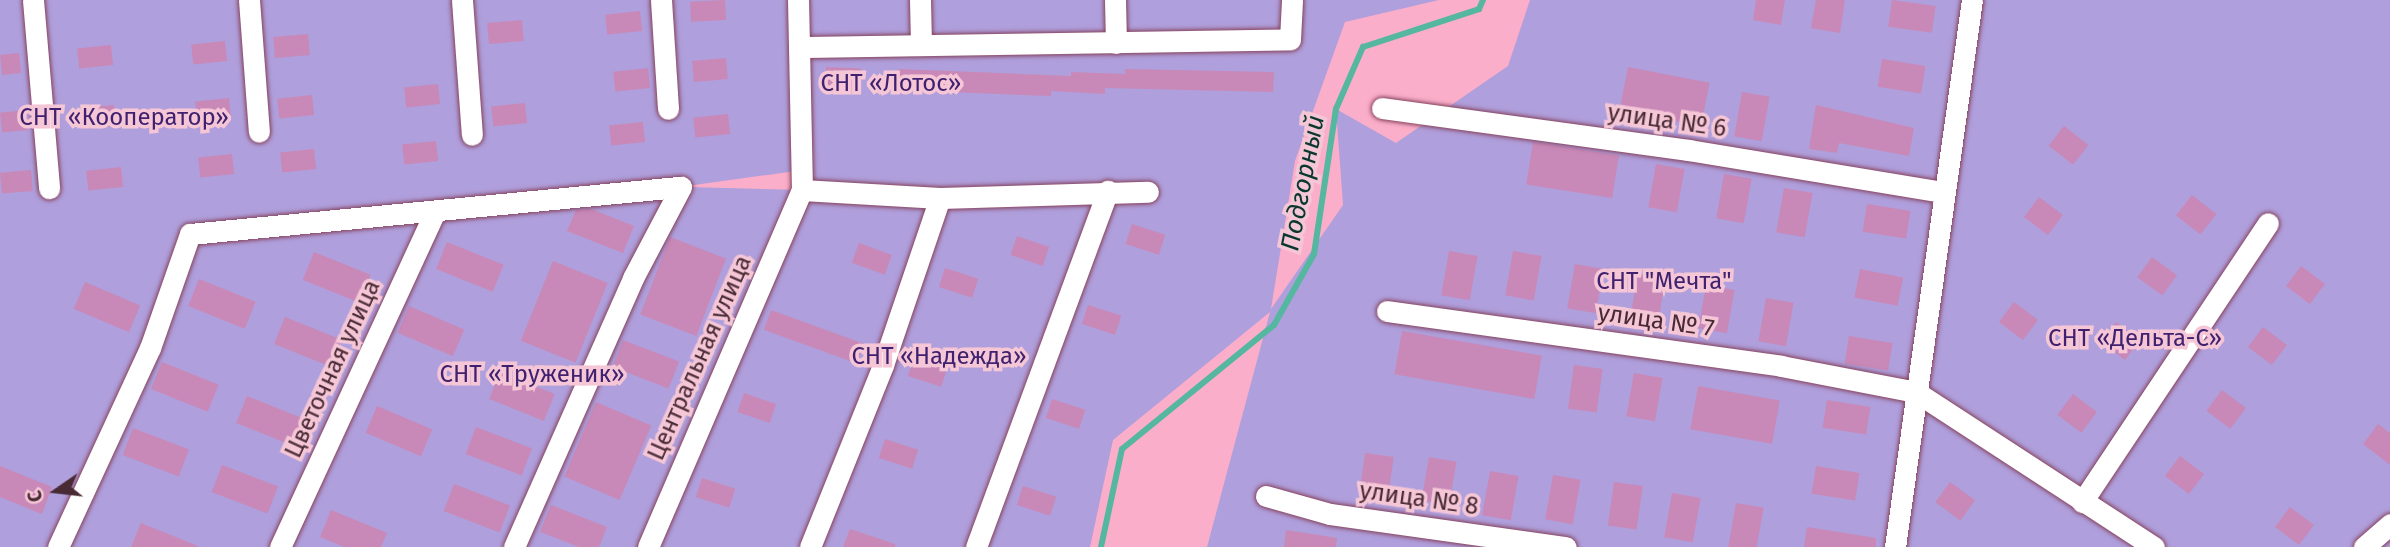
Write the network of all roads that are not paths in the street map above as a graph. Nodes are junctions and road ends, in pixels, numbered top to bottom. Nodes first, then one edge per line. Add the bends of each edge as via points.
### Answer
1 (33, 0) edge
2 (249, 0) edge
3 (462, 0) edge
4 (661, 0) edge
5 (798, 0) edge
6 (920, 0) edge
7 (1115, 0) edge
8 (1292, 0) edge
9 (1972, 0) edge
10 (1116, 43) junction
11 (921, 45) junction
12 (800, 47) junction
13 (1381, 108) dead end
14 (668, 109) dead end
15 (259, 132) dead end
16 (472, 135) dead end
17 (50, 188) dead end
18 (802, 190) junction
19 (1108, 191) junction
20 (1148, 192) dead end
21 (1944, 192) junction
22 (940, 198) junction
23 (434, 214) junction
24 (2268, 223) dead end
25 (1387, 311) dead end
26 (1916, 392) junction
27 (1266, 496) dead end
28 (2082, 502) junction
29 (2390, 524) edge
30 (58, 547) edge
31 (280, 547) edge
32 (514, 547) edge
33 (648, 547) edge
34 (810, 547) edge
35 (976, 547) edge
36 (1566, 547) edge
37 (1895, 547) edge
38 (2154, 547) edge
39 (2364, 547) edge

1 - 17 street
2 - 15 street
3 - 16 street
4 - 14 street
5 - 12 street
6 - 11 street
7 - 10 street
8 - 10 street via 1290,39
9 - 21 street
10 - 11 street
11 - 12 street
12 - 18 street
13 - 21 street, улица № 6 via 1689,150
18 - 22 street
18 - 33 street, Центральная улица
19 - 20 street
19 - 22 street
19 - 35 street
21 - 26 street
22 - 34 street via 883,366
23 - 30 street via 190,234 150,348
23 - 31 street, Цветочная улица
23 - 32 street via 681,187 633,278
24 - 28 street
25 - 26 street, улица № 7 via 1781,366
26 - 28 street
26 - 37 street
27 - 36 street, улица № 8 via 1330,514
28 - 38 street
29 - 39 street

